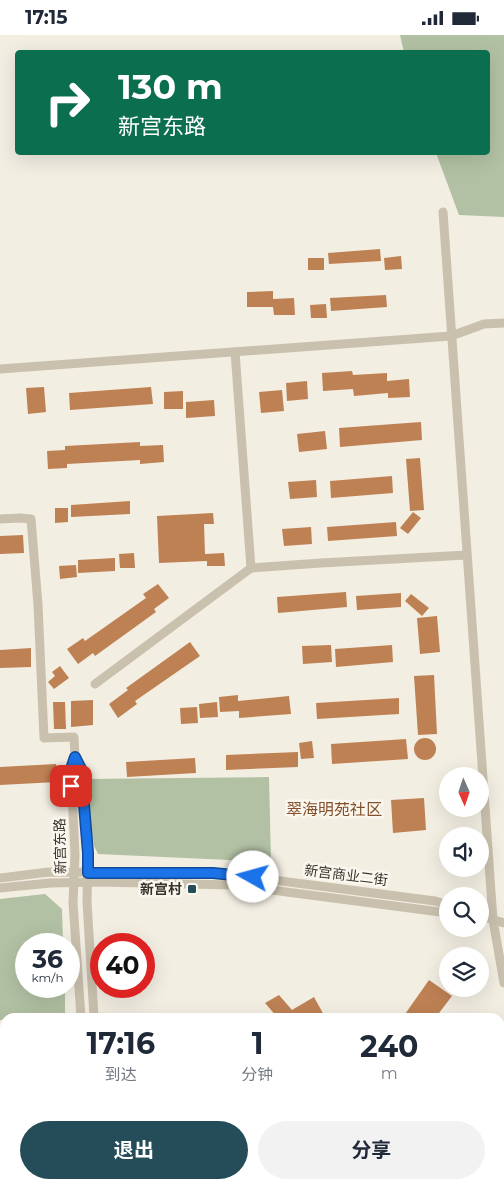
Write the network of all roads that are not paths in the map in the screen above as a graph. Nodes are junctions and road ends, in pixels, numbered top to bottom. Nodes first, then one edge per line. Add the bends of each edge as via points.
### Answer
1 (442, 212) dead end
2 (504, 323) edge
3 (451, 336) junction
4 (235, 352) junction
5 (0, 369) edge
6 (0, 519) edge
7 (467, 555) junction
8 (251, 568) junction
9 (95, 685) dead end
10 (75, 757) junction
11 (74, 873) junction
12 (88, 873) junction
13 (0, 878) edge
14 (87, 882) junction
15 (74, 883) junction
16 (0, 887) edge
17 (439, 902) edge
18 (439, 912) edge
19 (489, 919) edge
20 (493, 920) junction
21 (504, 923) edge
22 (504, 983) edge
23 (80, 1013) edge
24 (94, 1013) edge

1 - 3 street
2 - 3 street via 484,324
3 - 4 street
3 - 7 street
4 - 5 street
4 - 8 street
6 - 10 street via 31,519 44,738 74,737
7 - 8 street
7 - 20 street
8 - 9 street
10 - 11 street, 新宫东路 via 71,769
10 - 12 street, 新宫东路 via 81,769
11 - 12 street, 新宫商业二街
11 - 13 street, 新宫商业二街 via 49,872
11 - 15 street, 新宫东路
12 - 14 street, 新宫东路
12 - 17 street, 新宫商业二街 via 213,873
14 - 15 street, 新宫商业二街
14 - 18 street, 新宫商业二街 via 233,885
14 - 24 street, 新宫东路
15 - 16 street, 新宫商业二街
15 - 23 street, 新宫东路
19 - 20 street
20 - 21 street
20 - 22 street

